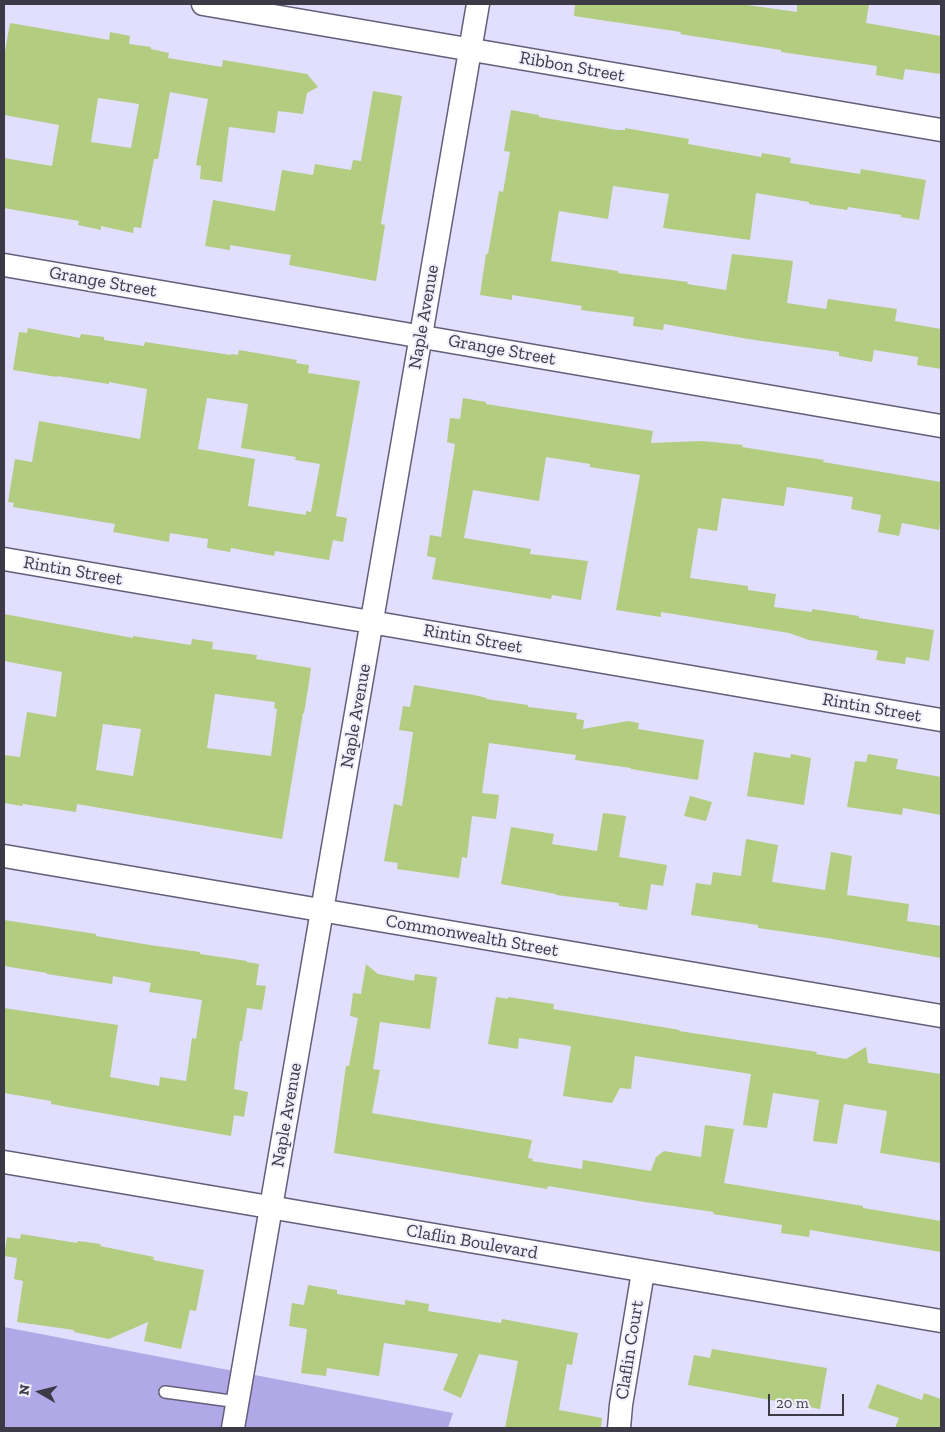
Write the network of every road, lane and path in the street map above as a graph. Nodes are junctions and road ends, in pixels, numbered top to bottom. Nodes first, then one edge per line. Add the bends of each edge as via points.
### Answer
1 (203, 4) edge
2 (478, 4) edge
3 (470, 50) junction
4 (941, 130) edge
5 (4, 264) edge
6 (420, 336) junction
7 (941, 426) edge
8 (4, 560) edge
9 (372, 622) junction
10 (941, 720) edge
11 (4, 856) edge
12 (322, 911) junction
13 (941, 1016) edge
14 (4, 1162) edge
15 (272, 1208) junction
16 (643, 1272) junction
17 (941, 1321) edge
18 (165, 1392) dead end
19 (238, 1402) junction
20 (233, 1428) edge
21 (619, 1428) edge

1 - 3 street, Ribbon Street
2 - 3 street, Naple Avenue
3 - 4 street, Ribbon Street
3 - 6 street, Naple Avenue
5 - 6 street, Grange Street
6 - 7 street, Grange Street
6 - 9 street, Naple Avenue
8 - 9 street, Rintin Street
9 - 10 street, Rintin Street
9 - 12 street, Naple Avenue
11 - 12 street, Commonwealth Street
12 - 13 street, Commonwealth Street
12 - 15 street, Naple Avenue
14 - 15 street, Claflin Boulevard
15 - 16 street, Claflin Boulevard
15 - 19 street, Naple Avenue
16 - 17 street, Claflin Boulevard
16 - 21 street, Claflin Court
18 - 19 lane
19 - 20 street, Naple Avenue

